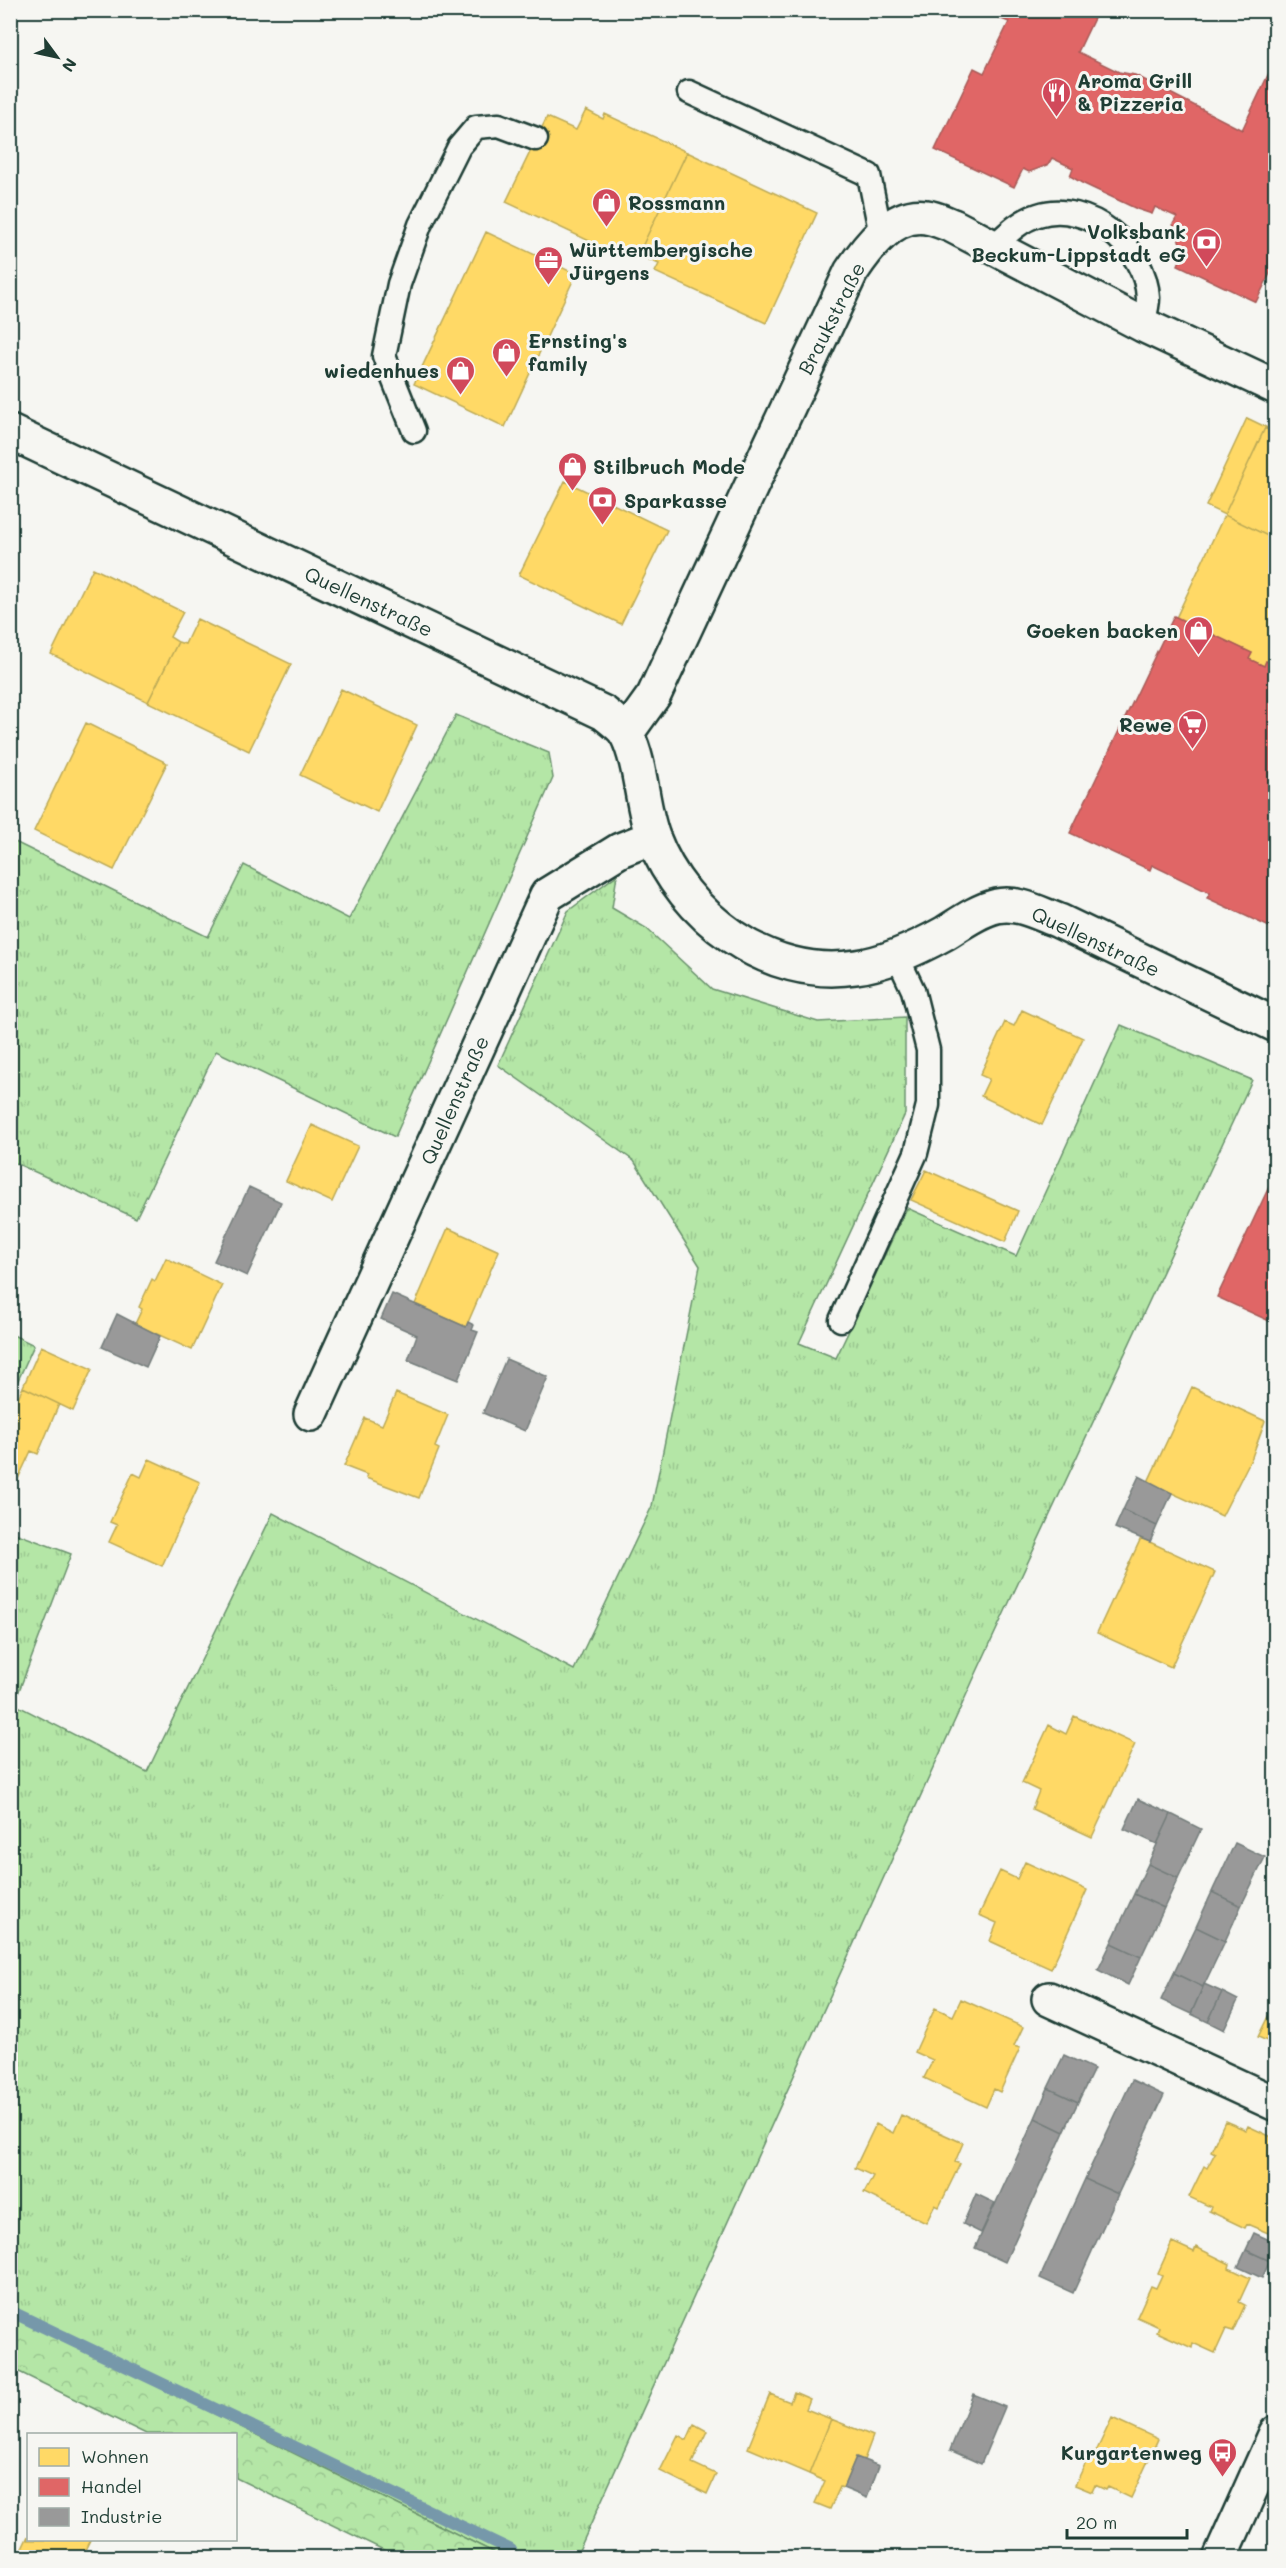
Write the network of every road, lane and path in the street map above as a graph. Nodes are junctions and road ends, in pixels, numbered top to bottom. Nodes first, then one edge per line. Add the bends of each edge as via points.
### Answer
1 (689, 92) dead end
2 (536, 139) dead end
3 (881, 236) junction
4 (993, 247) junction
5 (1143, 325) junction
6 (1275, 387) edge
7 (414, 431) dead end
8 (10, 432) edge
9 (626, 734) junction
10 (653, 837) junction
11 (897, 956) junction
12 (1275, 1025) edge
13 (841, 1320) dead end
14 (311, 1414) dead end
15 (1049, 1999) dead end
16 (1275, 2104) edge
17 (1275, 2433) edge
18 (1220, 2558) edge

1 - 3 lane via 869,175
2 - 7 lane via 499,125 476,127 459,147 420,225 399,284 384,356
3 - 4 street, Braukstraße via 902,220 926,217
3 - 9 street, Braukstraße via 866,249 851,272 654,695
4 - 5 street, Braukstraße
4 - 5 lane via 1021,222 1039,214 1061,211 1099,224 1134,255 1148,298
5 - 6 street, Braukstraße
8 - 9 street, Quellenstraße via 604,713
9 - 10 street, Quellenstraße
10 - 11 street, Quellenstraße via 667,869 686,896 708,920 740,942 778,959 817,968 856,968
10 - 14 street, Quellenstraße via 620,850 547,896
11 - 12 street, Quellenstraße via 999,905 1024,908 1059,921
11 - 13 lane via 913,990 928,1050 928,1105 916,1153
15 - 16 street
17 - 18 street

